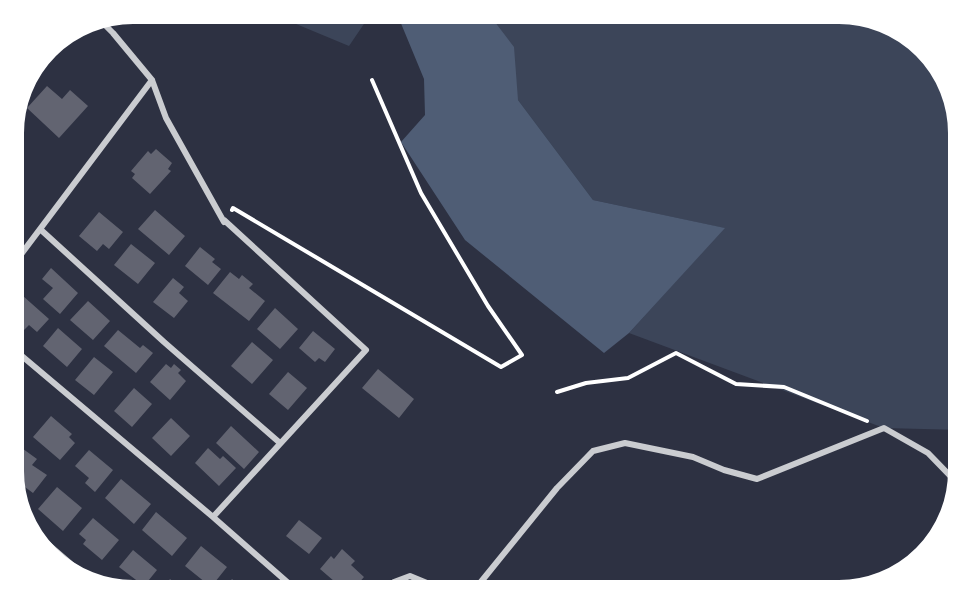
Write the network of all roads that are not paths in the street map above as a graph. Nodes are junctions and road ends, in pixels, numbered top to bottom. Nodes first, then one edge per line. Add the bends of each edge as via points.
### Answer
1 (103, 23) edge
2 (152, 80) junction
3 (40, 229) junction
4 (19, 257) edge
5 (19, 354) edge
6 (280, 443) junction
7 (951, 477) edge
8 (213, 517) junction
9 (43, 540) edge
10 (77, 570) edge
11 (290, 585) edge
12 (392, 585) edge
13 (431, 585) edge
14 (479, 585) edge

1 - 2 street
2 - 3 street
2 - 6 street via 166,118 224,222 366,350
3 - 4 street
3 - 6 street
5 - 8 street
6 - 8 street
7 - 14 street via 928,453 884,428 757,479 693,457 625,443 593,451 557,488
8 - 11 street
9 - 10 street
12 - 13 street via 410,576

